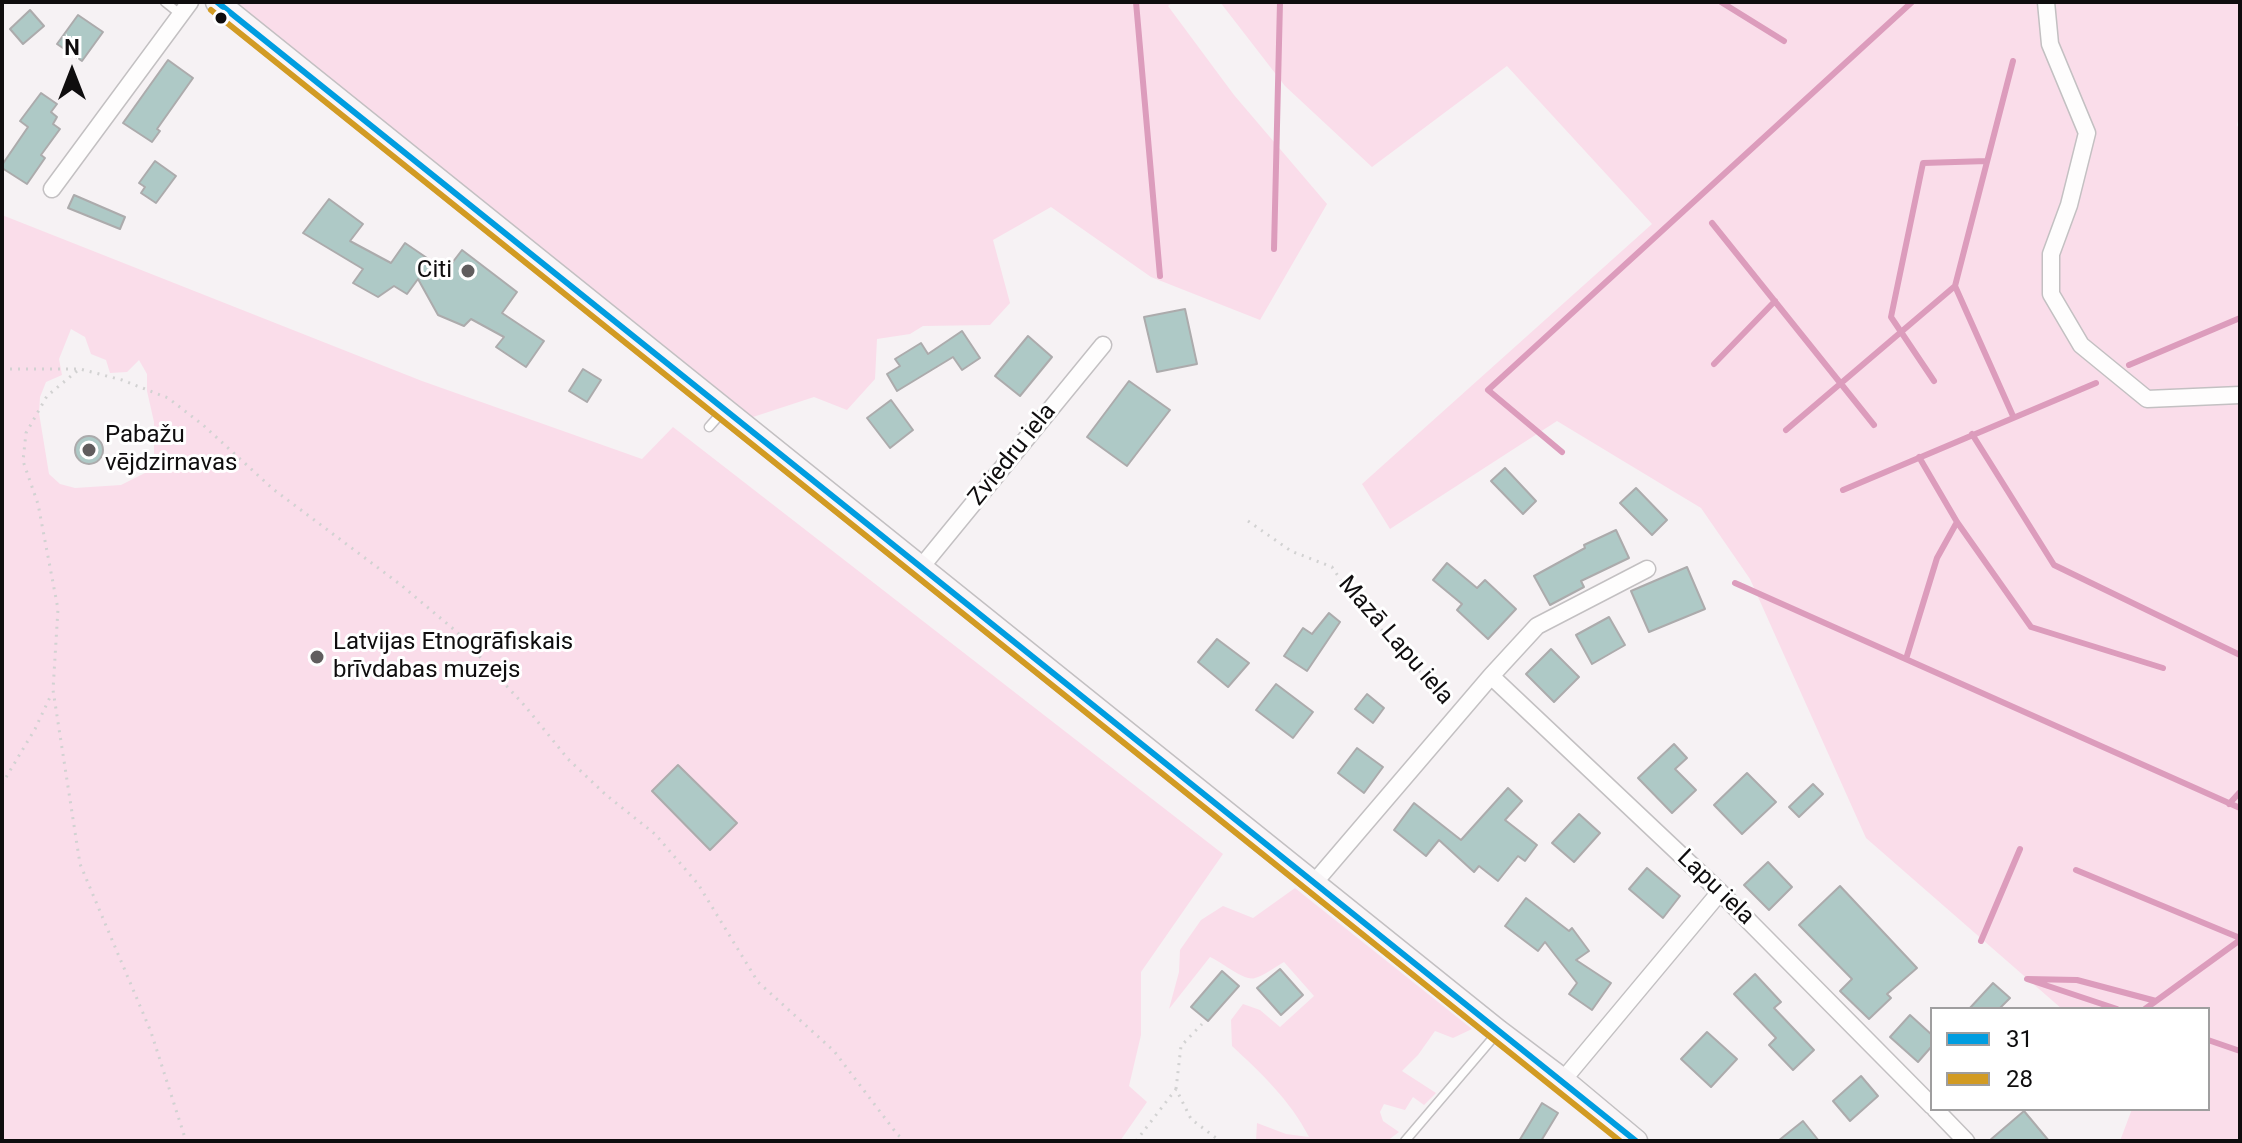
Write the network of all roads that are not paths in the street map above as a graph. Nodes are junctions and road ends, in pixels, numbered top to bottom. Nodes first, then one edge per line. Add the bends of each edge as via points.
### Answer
1 (165, 2) edge
2 (217, 2) edge
3 (2046, 2) edge
4 (186, 8) edge
5 (52, 189) dead end
6 (1103, 345) dead end
7 (2240, 395) edge
8 (725, 409) junction
9 (709, 427) dead end
10 (922, 566) junction
11 (1647, 569) dead end
12 (1491, 676) junction
13 (1314, 883) junction
14 (1720, 892) junction
15 (1498, 1031) junction
16 (1563, 1080) junction
17 (1930, 1105) edge
18 (1936, 1111) edge
19 (1405, 1141) edge
20 (1636, 1141) edge
21 (1966, 1141) edge

1 - 4 lane
2 - 8 main road
3 - 7 street via 2050,44 2087,133 2051,254 2051,294 2081,345 2147,399
4 - 5 street
6 - 10 street, Zviedru iela
8 - 9 lane
8 - 10 main road
10 - 13 main road
11 - 12 street via 1537,626
12 - 13 street
12 - 14 street, Lapu iela
13 - 15 main road
14 - 16 street
14 - 17 street, Lapu iela
15 - 16 main road
15 - 19 lane
16 - 20 main road
18 - 21 street, Lapu iela

